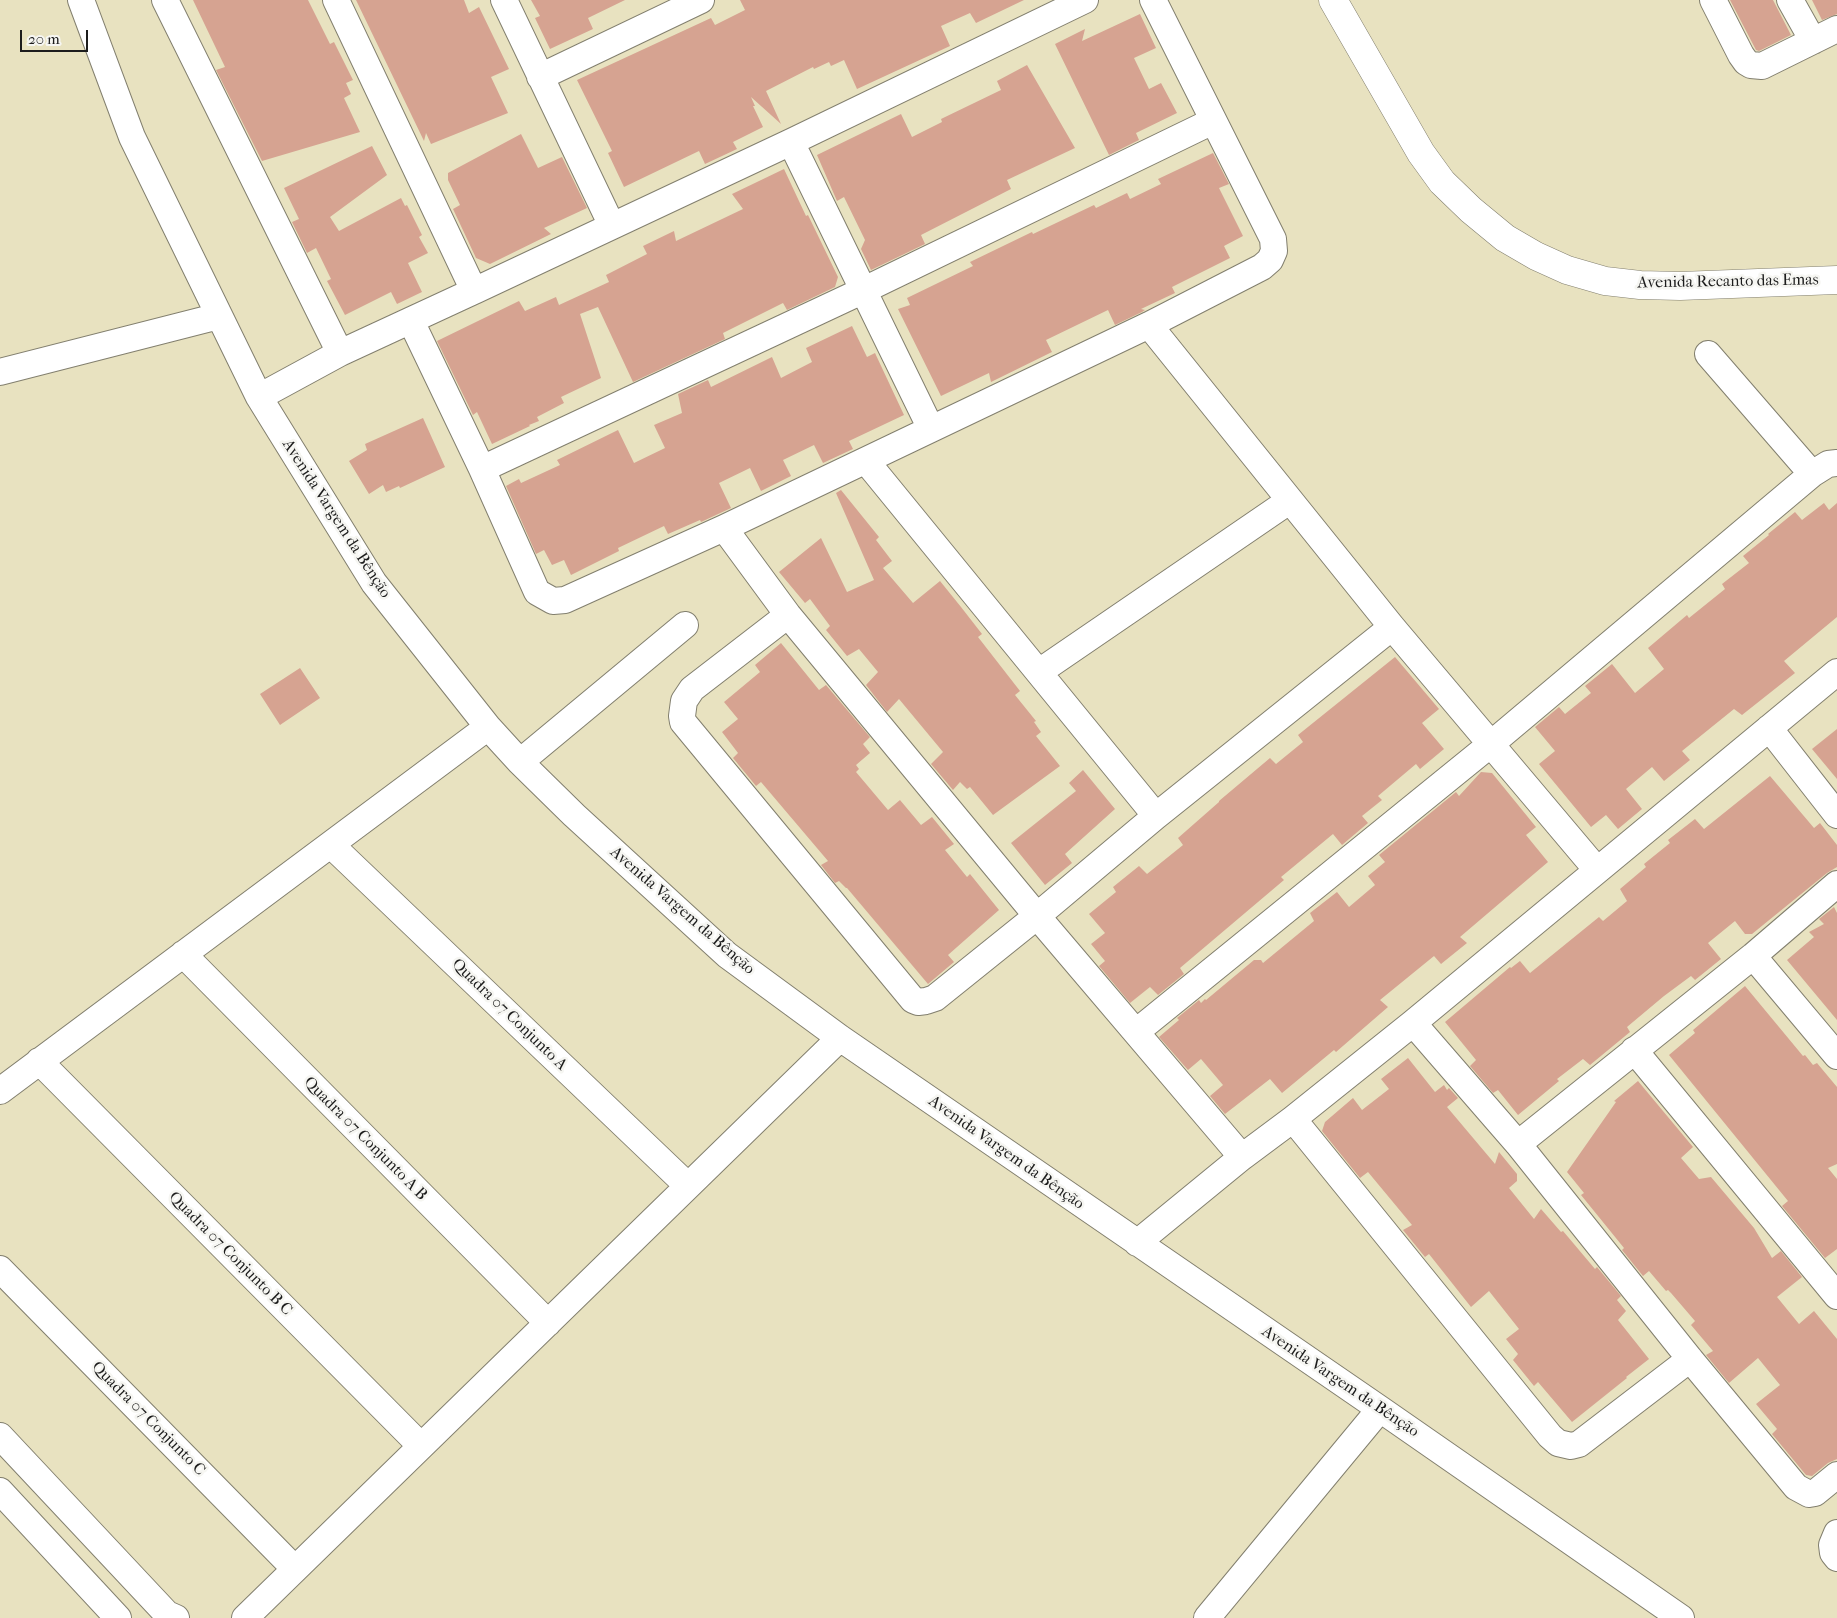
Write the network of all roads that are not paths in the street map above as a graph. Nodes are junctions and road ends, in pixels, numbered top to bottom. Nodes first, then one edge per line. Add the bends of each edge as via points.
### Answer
1 (81, 0) edge
2 (165, 0) edge
3 (336, 0) edge
4 (504, 0) edge
5 (701, 0) edge
6 (1085, 0) edge
7 (1153, 0) edge
8 (1333, 0) edge
9 (1713, 0) edge
10 (1790, 0) edge
11 (1052, 8) edge
12 (1837, 29) edge
13 (1813, 41) junction
14 (540, 77) junction
15 (1213, 121) junction
16 (791, 142) junction
17 (612, 226) junction
18 (1837, 280) edge
19 (474, 291) junction
20 (862, 291) junction
21 (219, 316) junction
22 (411, 321) junction
23 (1149, 325) junction
24 (340, 353) junction
25 (1708, 354) dead end
26 (0, 372) edge
27 (259, 397) junction
28 (931, 429) junction
29 (866, 461) junction
30 (1837, 463) edge
31 (482, 470) junction
32 (1812, 474) junction
33 (1289, 501) junction
34 (724, 528) junction
35 (788, 615) junction
36 (685, 625) dead end
37 (1392, 627) junction
38 (1039, 672) junction
39 (1837, 672) edge
40 (488, 727) junction
41 (1769, 728) junction
42 (1491, 744) junction
43 (520, 762) junction
44 (1837, 815) edge
45 (1156, 816) junction
46 (331, 845) junction
47 (1597, 870) junction
48 (1837, 884) edge
49 (1037, 916) junction
50 (183, 954) junction
51 (1754, 956) junction
52 (1413, 1023) junction
53 (1136, 1032) junction
54 (840, 1038) junction
55 (1634, 1050) junction
56 (1837, 1056) edge
57 (39, 1061) junction
58 (0, 1090) edge
59 (1293, 1119) junction
60 (1518, 1144) junction
61 (1242, 1157) junction
62 (688, 1186) junction
63 (1137, 1243) junction
64 (0, 1269) edge
65 (1837, 1296) edge
66 (548, 1323) junction
67 (1690, 1359) junction
68 (1380, 1409) junction
69 (0, 1436) edge
70 (421, 1446) junction
71 (1837, 1475) edge
72 (0, 1491) edge
73 (1837, 1533) edge
74 (1837, 1558) edge
75 (295, 1569) junction
76 (118, 1618) edge
77 (176, 1618) edge
78 (245, 1618) edge
79 (1208, 1618) edge
80 (1681, 1618) edge

1 - 21 street, Avenida Vargem da Bênção via 132,137
2 - 24 street
3 - 19 street
4 - 14 street
5 - 14 street
6 - 11 street
7 - 15 street
8 - 18 main road, Avenida Recanto das Emas via 1421,153 1442,182 1505,238 1536,256 1595,278 1640,285
9 - 13 street via 1741,55 1751,65 1762,66
10 - 13 street
11 - 16 street
12 - 13 street
14 - 17 street
15 - 20 street
15 - 23 street via 1273,240 1274,251 1262,267
16 - 17 street
16 - 20 street
17 - 19 street
19 - 22 street
20 - 28 street
20 - 31 street
21 - 26 street
21 - 27 street, Avenida Vargem da Bênção
22 - 24 street
22 - 31 street
23 - 28 street
23 - 33 street
24 - 27 street
25 - 32 street
27 - 40 street, Avenida Vargem da Bênção via 374,583
28 - 29 street
29 - 34 street
29 - 38 street
30 - 32 street via 1828,464
31 - 34 street via 537,592 553,601 565,600
32 - 42 street
33 - 37 street
33 - 38 street
34 - 35 street
35 - 49 street
35 - 49 street via 704,678 684,702 683,722 720,767 913,1000 926,1002 935,998
36 - 43 street
37 - 42 street
37 - 45 street
38 - 45 street
39 - 41 street
40 - 43 street, Avenida Vargem da Bênção
40 - 46 street
41 - 44 street
41 - 47 street
42 - 47 street
42 - 53 street
43 - 54 street, Avenida Vargem da Bênção via 727,956
45 - 49 street
46 - 50 street
46 - 62 street, Quadra 07 Conjunto A
47 - 52 street
48 - 51 street
49 - 53 street
50 - 57 street
50 - 66 street, Quadra 07 Conjunto A B
51 - 55 street
51 - 56 street
52 - 59 street
52 - 60 street
53 - 61 street
54 - 62 street
54 - 63 street, Avenida Vargem da Bênção
55 - 60 street
55 - 65 street
57 - 58 street
57 - 70 street, Quadra 07 Conjunto B C
59 - 61 street
59 - 67 street via 1558,1443 1579,1444
60 - 67 street
61 - 63 street
62 - 66 street
63 - 68 street, Avenida Vargem da Bênção
64 - 75 street, Quadra 07 Conjunto C
66 - 70 street
67 - 71 street via 1796,1487 1809,1494 1815,1493
68 - 79 street
68 - 80 street, Avenida Vargem da Bênção
69 - 77 street via 167,1614
70 - 75 street
72 - 76 street
73 - 74 street via 1832,1544
75 - 78 street

